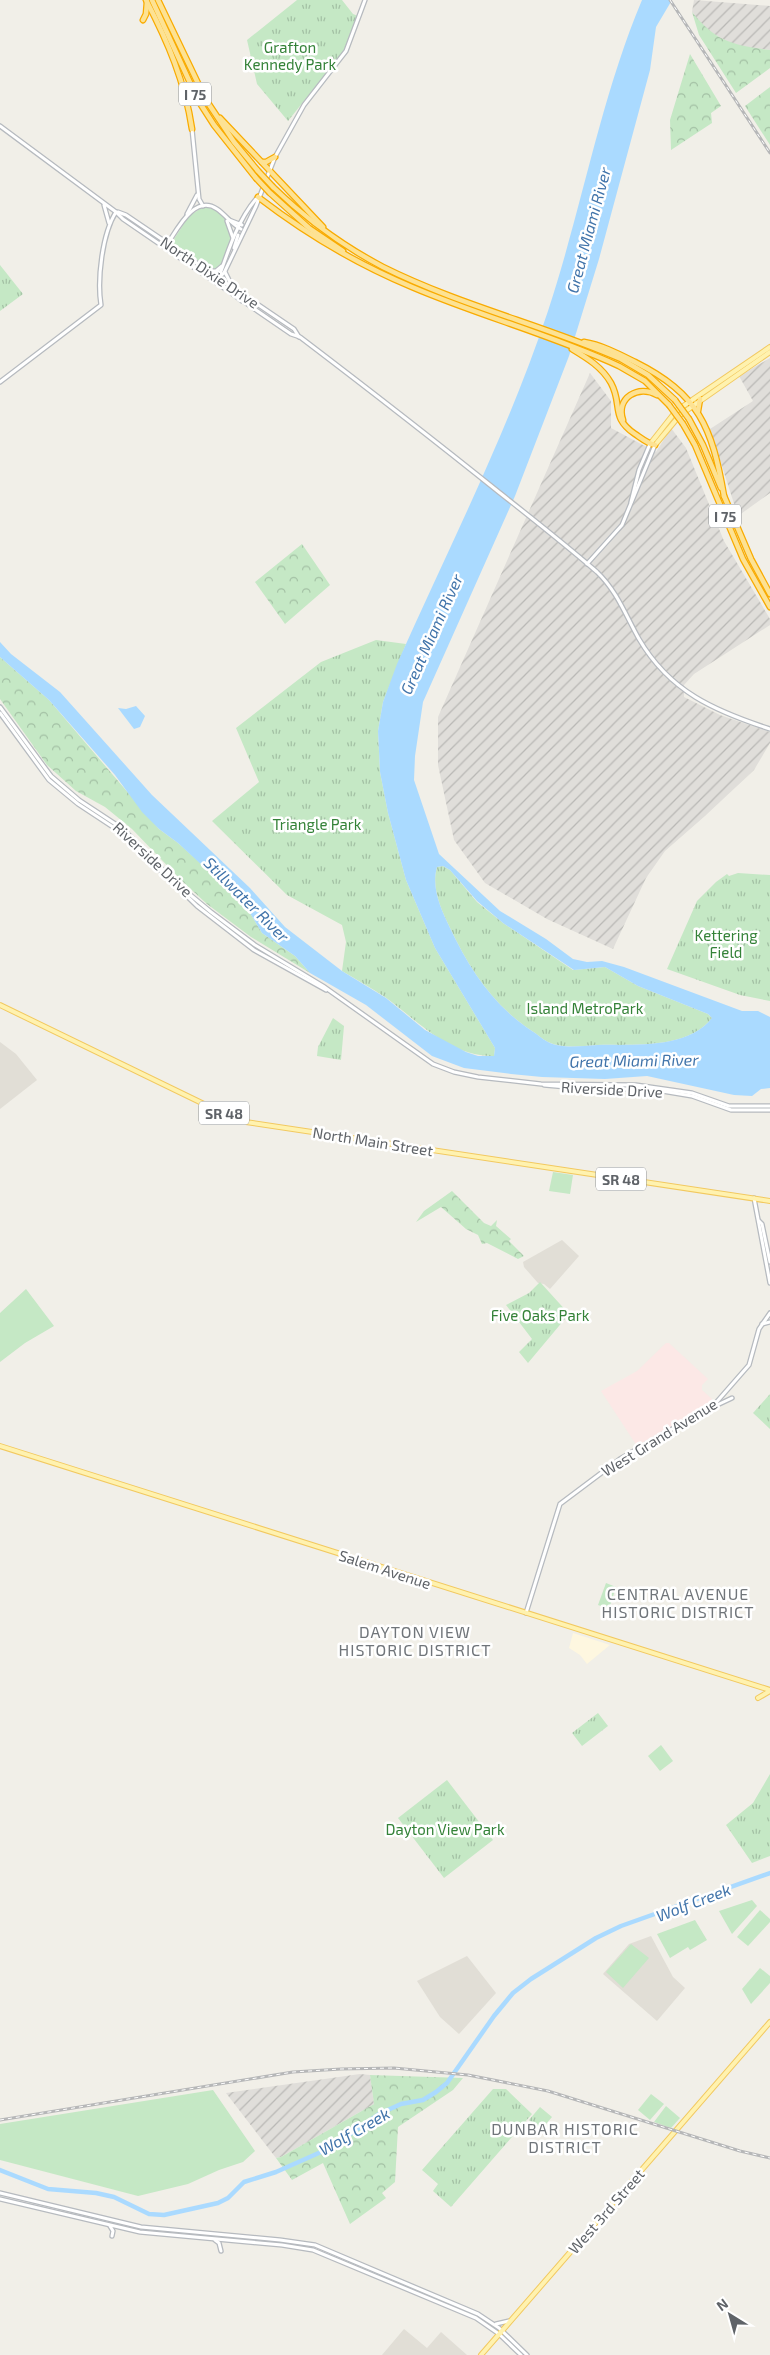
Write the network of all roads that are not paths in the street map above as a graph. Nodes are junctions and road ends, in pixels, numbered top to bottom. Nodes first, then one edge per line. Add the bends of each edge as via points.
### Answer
1 (148, 0) edge
2 (158, 0) edge
3 (365, 0) edge
4 (143, 20) dead end
5 (215, 115) junction
6 (0, 126) edge
7 (192, 129) joint
8 (275, 157) junction
9 (262, 162) junction
10 (270, 170) junction
11 (198, 192) junction
12 (258, 197) junction
13 (104, 204) junction
14 (203, 206) junction
15 (254, 210) junction
16 (116, 212) junction
17 (186, 216) junction
18 (226, 218) junction
19 (128, 223) junction
20 (138, 223) junction
21 (109, 226) junction
22 (241, 227) junction
23 (325, 230) junction
24 (233, 241) junction
25 (168, 242) junction
26 (171, 253) junction
27 (233, 254) junction
28 (192, 258) junction
29 (183, 261) junction
30 (224, 263) junction
31 (364, 264) junction
32 (209, 270) junction
33 (225, 270) junction
34 (219, 278) junction
35 (235, 289) junction
36 (243, 302) junction
37 (300, 337) junction
38 (589, 345) junction
39 (770, 347) edge
40 (770, 352) edge
41 (586, 355) junction
42 (0, 382) edge
43 (700, 399) junction
44 (665, 400) junction
45 (691, 403) junction
46 (698, 412) junction
47 (652, 444) junction
48 (724, 496) junction
49 (587, 564) junction
50 (770, 594) edge
51 (770, 607) edge
52 (0, 707) edge
53 (0, 713) edge
54 (770, 729) edge
55 (326, 990) junction
56 (0, 1005) edge
57 (770, 1108) edge
58 (754, 1198) junction
59 (770, 1201) edge
60 (759, 1221) junction
61 (770, 1262) edge
62 (770, 1283) edge
63 (770, 1313) edge
64 (770, 1322) edge
65 (762, 1324) junction
66 (732, 1398) dead end
67 (710, 1408) junction
68 (0, 1446) edge
69 (526, 1613) junction
70 (759, 1686) junction
71 (770, 1690) edge
72 (770, 2022) edge
73 (0, 2193) edge
74 (0, 2199) edge
75 (110, 2226) junction
76 (112, 2236) dead end
77 (214, 2239) junction
78 (221, 2250) dead end
79 (512, 2320) junction
80 (493, 2324) junction
81 (500, 2332) junction
82 (481, 2355) edge
83 (521, 2355) edge
84 (527, 2355) edge

1 - 4 highway
1 - 7 highway via 178,69
1 - 31 highway, I 75, bridge via 198,100 256,178 309,228
2 - 5 highway, I 75 via 186,63
3 - 8 main road via 346,51 304,105
5 - 9 highway
5 - 23 highway, I 75, bridge via 273,187
6 - 13 main road, North Dixie Drive
7 - 11 main road
8 - 9 highway
8 - 10 main road
9 - 10 highway
10 - 12 main road
10 - 23 highway
11 - 14 main road
11 - 17 main road
12 - 15 main road
12 - 22 main road via 250,206
12 - 31 highway via 333,249
13 - 16 main road, North Dixie Drive
13 - 21 main road
14 - 17 main road
14 - 18 main road via 215,208
15 - 22 main road
15 - 27 main road
16 - 19 main road, North Dixie Drive
16 - 20 main road, North Dixie Drive
16 - 21 main road
17 - 25 main road
18 - 22 main road
18 - 24 main road
19 - 20 main road
19 - 26 main road, North Dixie Drive
20 - 25 main road, North Dixie Drive
21 - 42 main road via 101,259 101,305
22 - 24 main road
22 - 27 main road
23 - 38 highway, I 75 via 362,255 404,277
24 - 30 main road
25 - 28 main road, North Dixie Drive
26 - 28 main road via 177,251
26 - 29 main road, North Dixie Drive
27 - 33 main road
28 - 32 main road, North Dixie Drive
29 - 34 main road
29 - 36 main road, North Dixie Drive
30 - 32 main road via 219,270
30 - 34 main road
31 - 41 highway, I 75 via 414,288 563,343
32 - 34 main road, North Dixie Drive
33 - 34 main road
33 - 35 main road
34 - 35 main road, North Dixie Drive
34 - 36 main road via 221,284 240,296
35 - 37 main road, North Dixie Drive via 294,329
36 - 37 main road, North Dixie Drive
37 - 49 main road, North Dixie Drive
38 - 45 highway via 661,375
38 - 48 highway, I 75, bridge via 639,370 675,400 703,445
39 - 45 main road
40 - 43 main road
41 - 44 highway, I 75 via 634,374
41 - 47 highway via 611,383 624,427
43 - 45 main road
43 - 46 highway
44 - 47 highway via 641,390 631,394 623,403 624,422
44 - 51 highway, I 75, bridge via 698,452 743,559
45 - 46 highway
45 - 47 main road via 670,418
46 - 48 highway via 708,433
47 - 49 main road via 620,529
48 - 50 highway, I 75
49 - 54 main road, North Dixie Drive via 611,588 644,647 676,683 715,709
52 - 55 main road, Riverside Drive via 51,776 79,800 123,829 176,883 230,927
53 - 55 main road, Riverside Drive via 49,780 129,839 191,901 254,950
55 - 57 main road, Riverside Drive via 433,1064 469,1076 541,1084 636,1085 692,1093 729,1106
56 - 58 main road, North Main Street / SR 48 via 240,1121
58 - 59 main road, North Main Street / SR 48
58 - 60 main road
60 - 61 main road
60 - 62 main road
63 - 65 main road, West Grand Avenue
64 - 65 main road
65 - 67 main road, West Grand Avenue via 750,1365
66 - 67 main road
67 - 69 main road, West Grand Avenue via 620,1459 560,1504
68 - 69 main road, Salem Avenue
69 - 70 main road, Salem Avenue
70 - 71 main road, Salem Avenue
70 - 71 main road via 761,1693 758,1698
72 - 79 main road, West 3rd Street
73 - 80 main road via 141,2227 315,2246 464,2307
74 - 75 main road
75 - 76 main road via 114,2231
75 - 77 main road
77 - 78 main road
77 - 81 main road via 313,2250 476,2318
79 - 80 main road
79 - 81 main road, West 3rd Street
80 - 81 main road
81 - 82 main road, West 3rd Street
81 - 83 main road
81 - 84 main road

